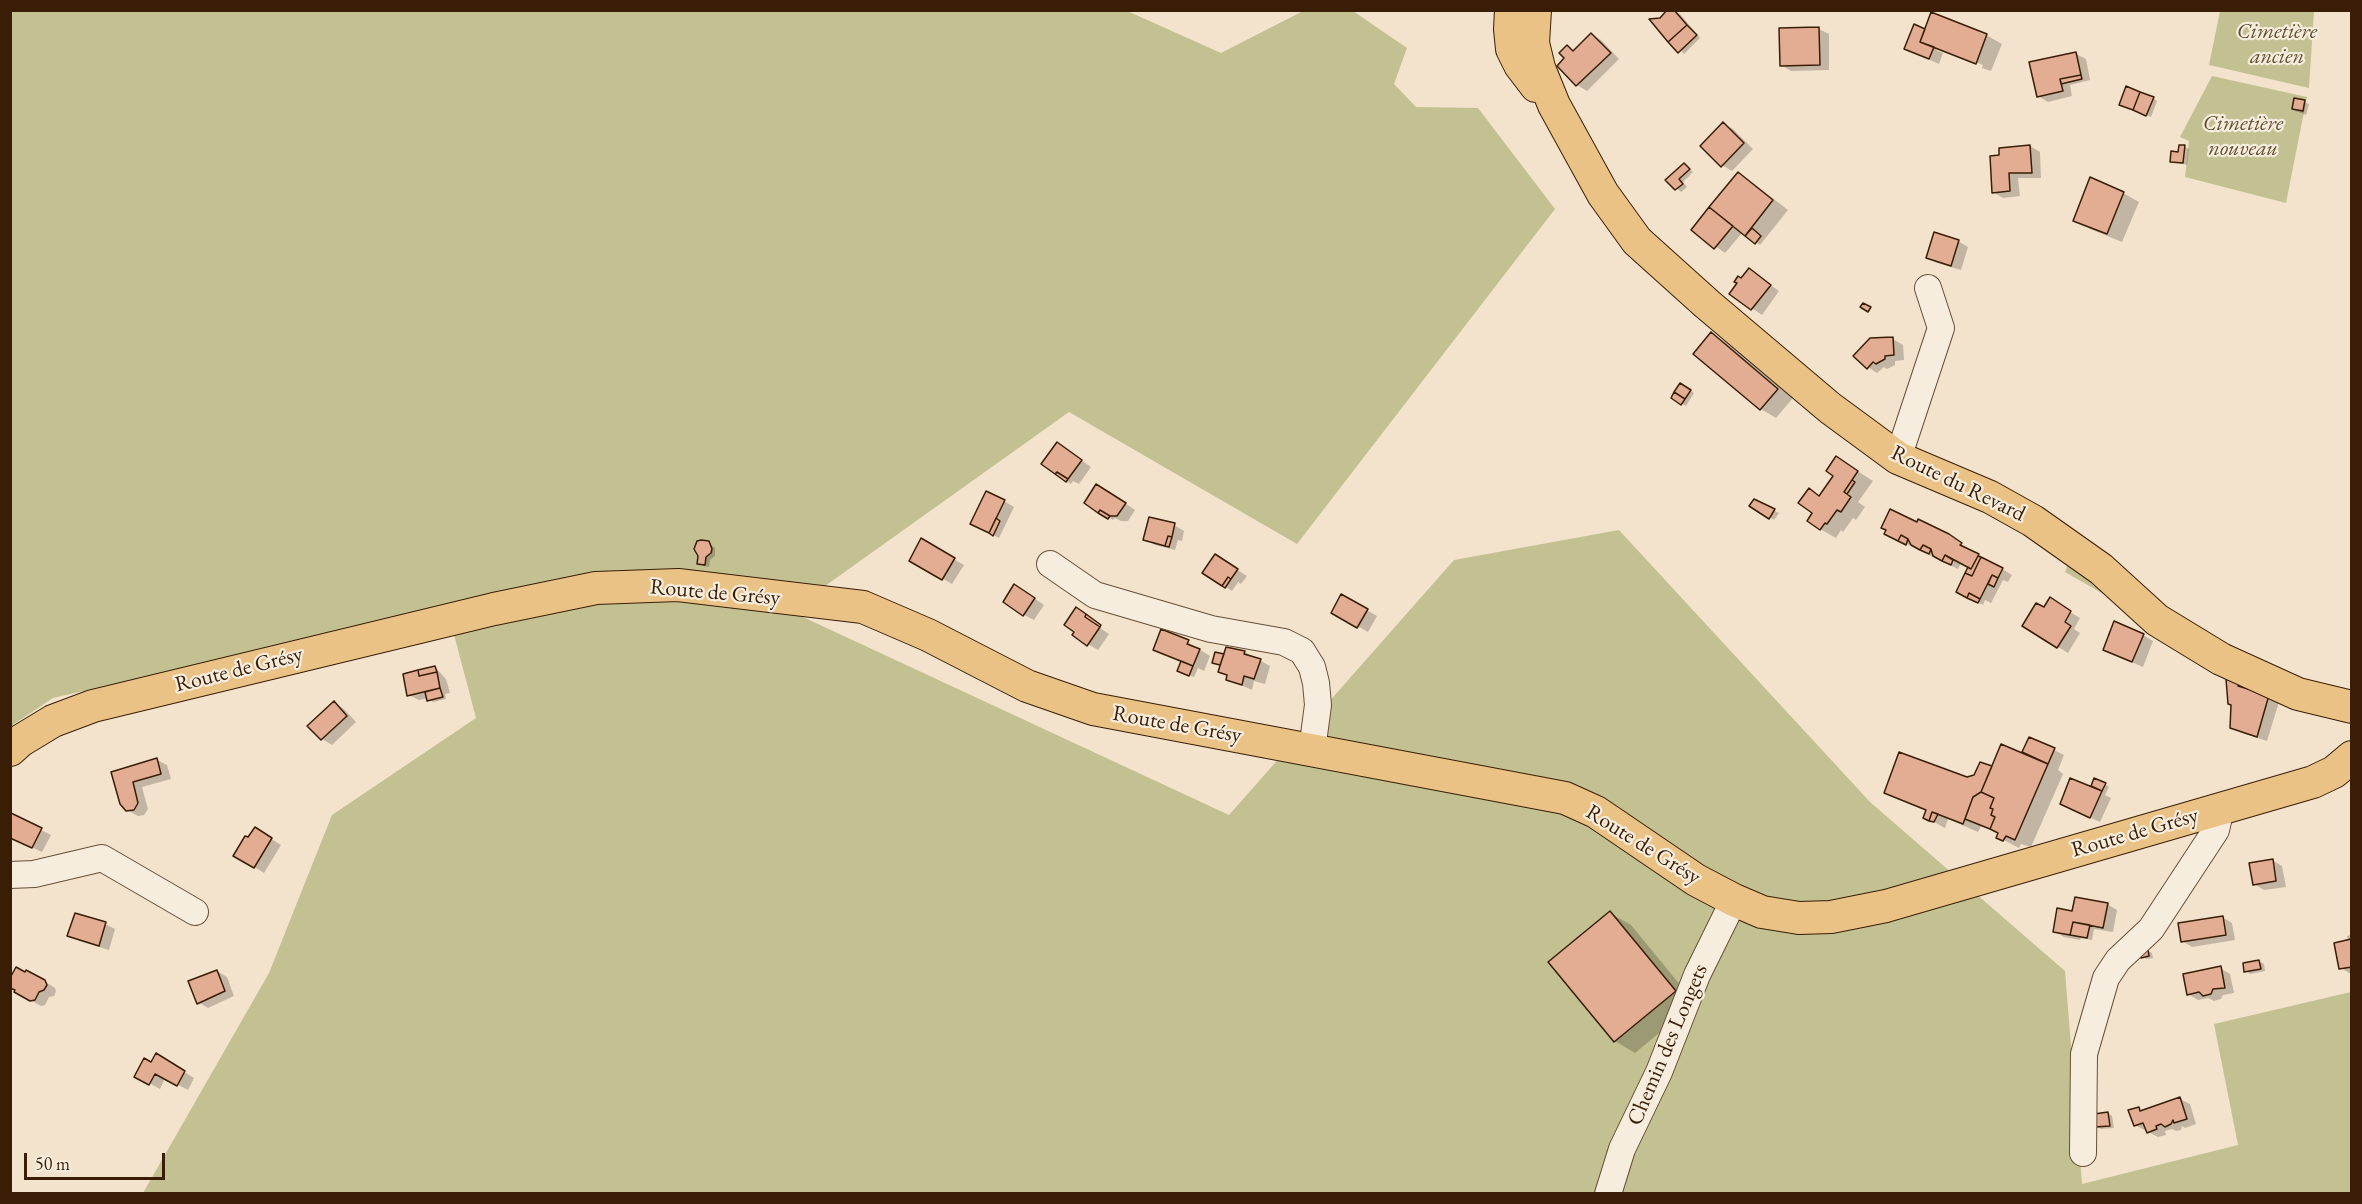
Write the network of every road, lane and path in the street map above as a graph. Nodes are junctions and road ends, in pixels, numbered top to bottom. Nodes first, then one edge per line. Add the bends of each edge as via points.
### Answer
1 (1511, 10) edge
2 (1535, 10) edge
3 (1554, 105) junction
4 (1928, 288) dead end
5 (1898, 458) junction
6 (1050, 564) dead end
7 (2352, 707) edge
8 (2352, 714) edge
9 (10, 750) edge
10 (1312, 750) junction
11 (2343, 765) edge
12 (2221, 808) junction
13 (10, 875) edge
14 (1734, 900) junction
15 (195, 912) dead end
16 (2083, 1153) dead end
17 (1608, 1194) edge

1 - 3 main road, Route du Revard via 1512,49 1520,65
2 - 3 main road, Route du Revard via 1533,43
3 - 5 main road, Route du Revard via 1603,194 1637,241 1830,408
4 - 5 street via 1941,328
5 - 7 main road, Route du Revard via 1990,497 2033,521 2101,569 2157,620 2221,658 2298,694
6 - 10 street via 1095,595 1211,629 1284,642 1302,651 1316,683 1318,705
8 - 11 main road, Route de Grésy
9 - 10 main road, Route de Grésy via 53,721 104,703 596,588 678,585 863,607 1027,686 1093,709
10 - 14 main road, Route de Grésy via 1565,798 1596,812 1696,880
11 - 12 main road, Route de Grésy via 2313,782
12 - 14 main road, Route de Grésy via 1856,914 1798,918 1762,912
12 - 16 street via 2216,831 2151,929 2118,960 2106,978 2084,1054
13 - 15 street via 34,874 102,858
14 - 17 street, Chemin des Longets via 1622,1149

